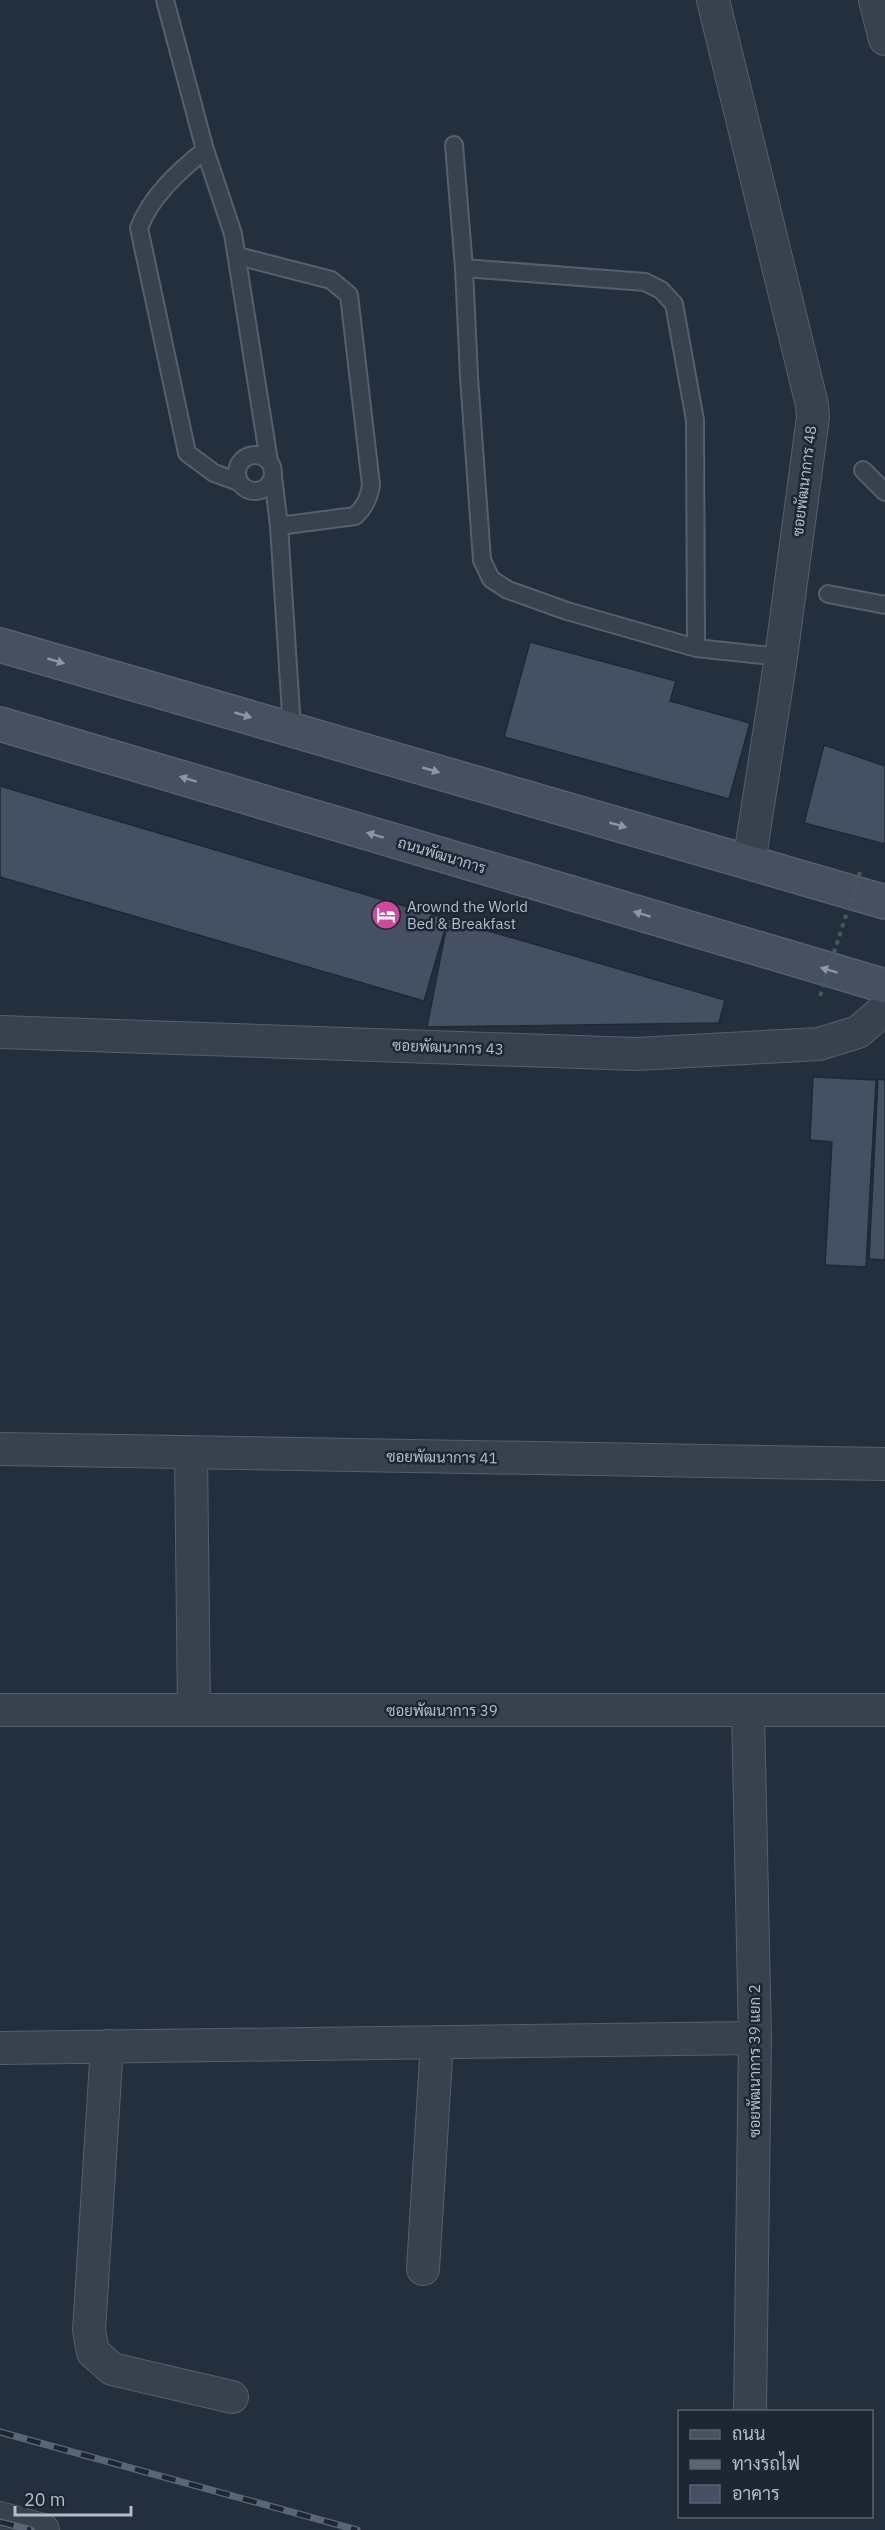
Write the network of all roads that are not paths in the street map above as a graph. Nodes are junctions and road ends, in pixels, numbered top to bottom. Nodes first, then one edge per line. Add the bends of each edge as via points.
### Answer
1 (165, 0) edge
2 (713, 0) edge
3 (875, 0) edge
4 (885, 39) edge
5 (454, 144) dead end
6 (205, 150) junction
7 (238, 256) junction
8 (464, 268) junction
9 (271, 469) junction
10 (863, 470) dead end
11 (239, 482) junction
12 (885, 492) edge
13 (279, 526) junction
14 (828, 594) dead end
15 (885, 605) edge
16 (0, 645) edge
17 (696, 648) junction
18 (781, 657) junction
19 (0, 724) edge
20 (292, 729) junction
21 (749, 863) junction
22 (885, 902) edge
23 (885, 986) edge
24 (885, 1009) edge
25 (0, 1032) edge
26 (0, 1449) edge
27 (191, 1452) junction
28 (885, 1464) edge
29 (0, 1710) edge
30 (194, 1710) junction
31 (885, 1710) edge
32 (748, 1711) junction
33 (755, 2038) junction
34 (437, 2042) junction
35 (107, 2046) junction
36 (0, 2048) edge
37 (423, 2270) dead end
38 (232, 2397) dead end
39 (750, 2410) edge
40 (0, 2518) edge
41 (43, 2530) edge

1 - 6 lane
2 - 18 street, ซอยพัฒนาการ 48 via 812,405
3 - 4 street
5 - 8 lane
6 - 7 lane
6 - 11 lane via 164,188 139,228 187,453 214,473
7 - 9 lane
7 - 13 lane via 331,280 349,295 370,494 356,516
8 - 17 lane via 482,560 490,579 508,591 567,611
8 - 17 lane via 645,282 661,290 674,304 694,420
9 - 11 lane via 269,484 262,490 253,491
9 - 11 lane via 262,456 245,458 239,465
9 - 13 lane
10 - 12 lane
13 - 20 lane
14 - 15 lane
16 -> 20 main road
17 - 18 lane
18 - 21 street, ซอยพัฒนาการ 48
23 -> 19 main road, ถนนพัฒนาการ
20 -> 21 main road
21 - 22 main road
24 - 25 street, ซอยพัฒนาการ 43 via 858,1032 819,1044 636,1054
26 - 27 street, ซอยพัฒนาการ 41
27 - 28 street, ซอยพัฒนาการ 41
27 - 30 street
29 - 30 street, ซอยพัฒนาการ 39
30 - 32 street, ซอยพัฒนาการ 39
31 - 32 street, ซอยพัฒนาการ 39
32 - 33 street, ซอยพัฒนาการ 39 แยก 2
33 - 34 street
33 - 39 street, ซอยพัฒนาการ 39 แยก 2
34 - 35 street
34 - 37 street
35 - 36 street
35 - 38 street via 89,2330 93,2352 112,2369
40 - 41 street

